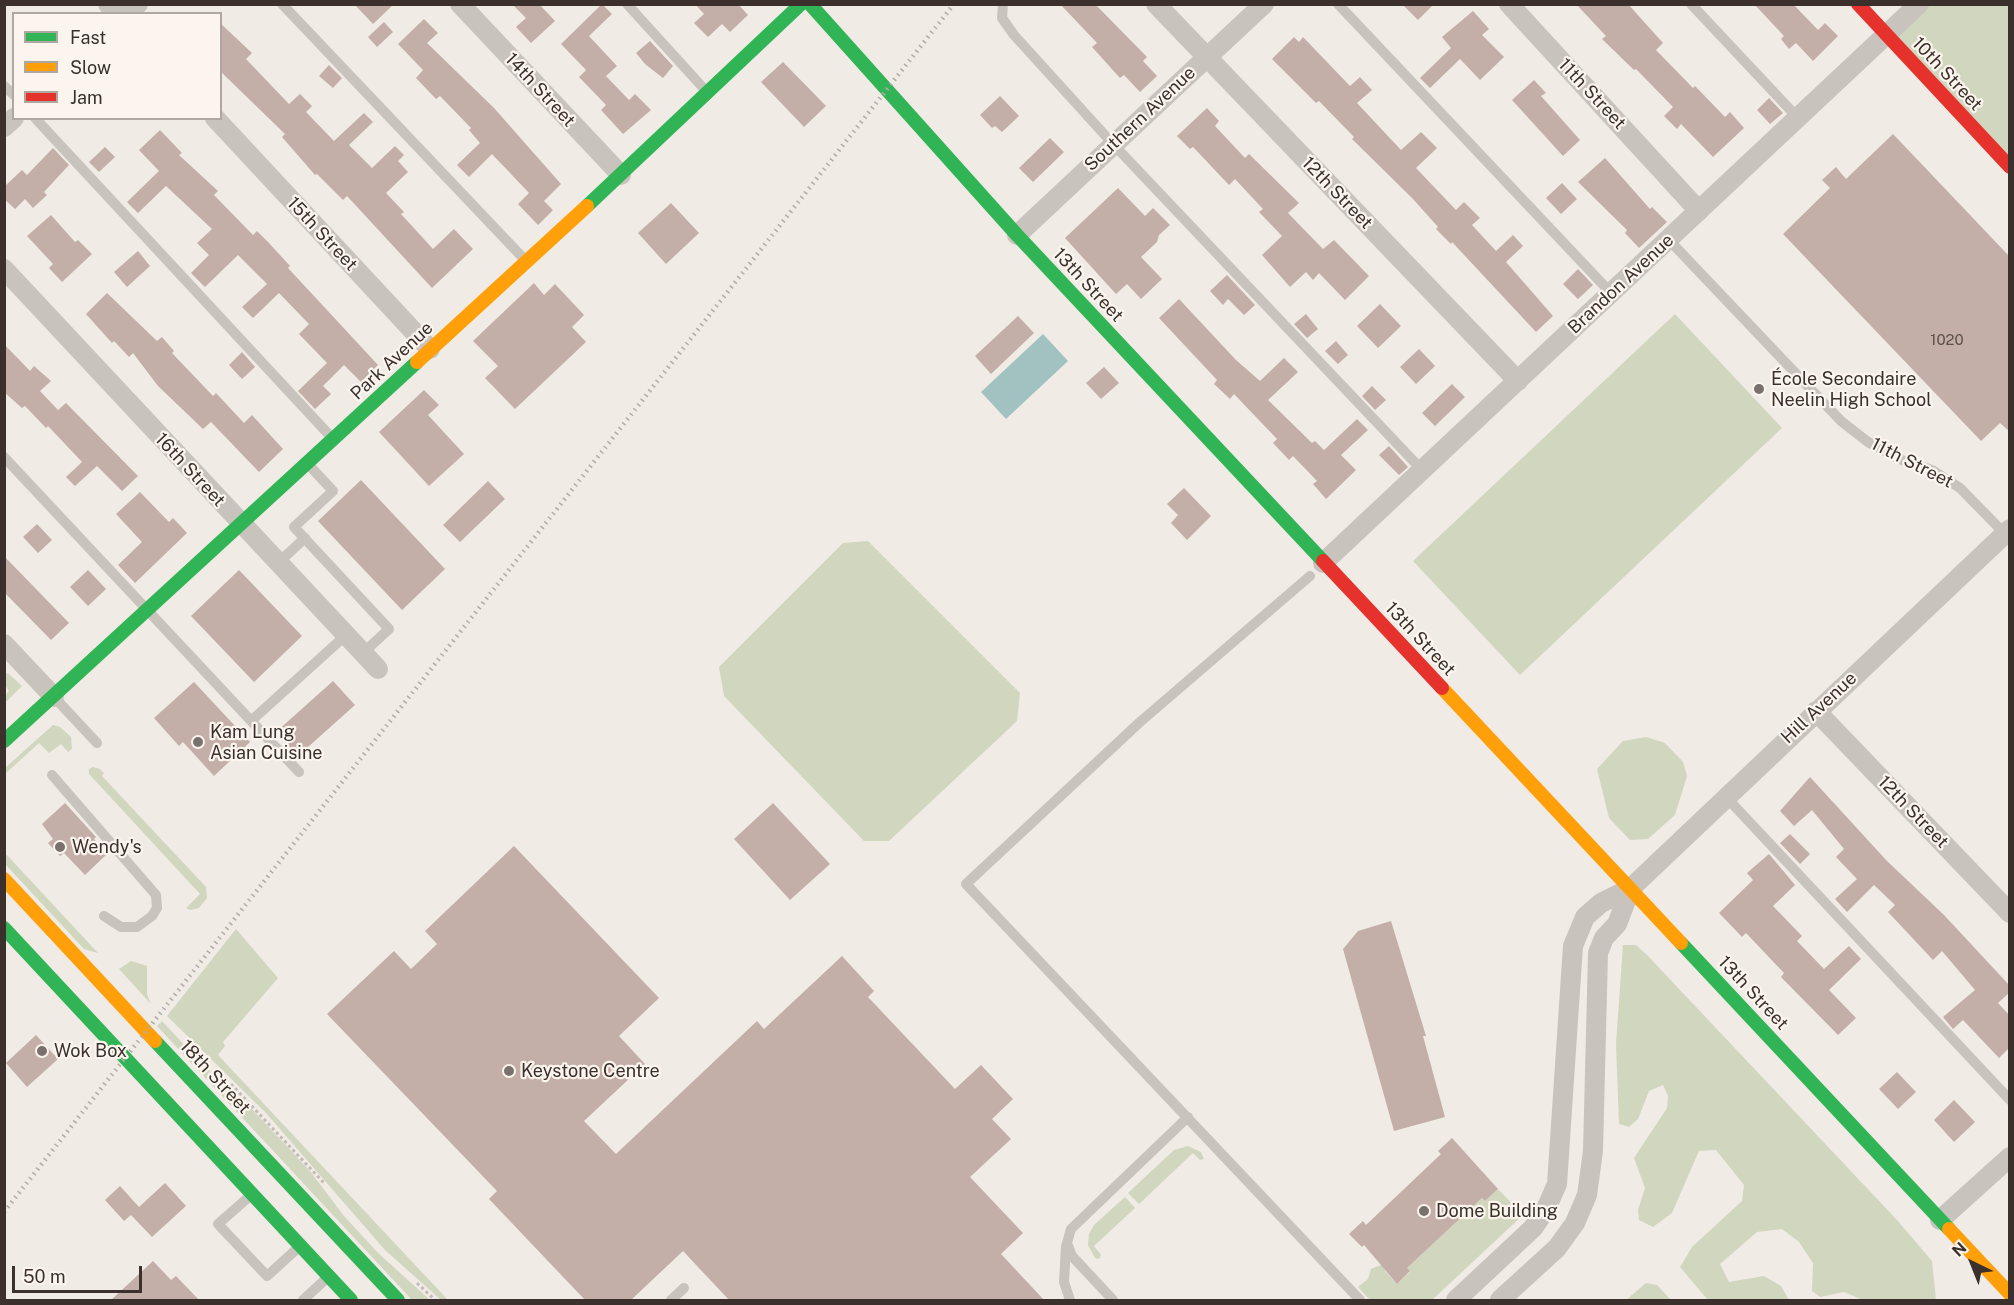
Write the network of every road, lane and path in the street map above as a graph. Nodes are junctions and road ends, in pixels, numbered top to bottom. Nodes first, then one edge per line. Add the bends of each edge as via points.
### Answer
1 (282, 4) edge
2 (460, 4) edge
3 (627, 4) edge
4 (801, 4) edge
5 (810, 4) edge
6 (1003, 4) edge
7 (1156, 4) edge
8 (1264, 4) edge
9 (1338, 4) edge
10 (1509, 4) edge
11 (1691, 4) edge
12 (1858, 4) edge
13 (1919, 4) edge
14 (1886, 35) junction
15 (1206, 57) junction
16 (707, 93) junction
17 (1798, 118) junction
18 (37, 120) edge
19 (216, 120) edge
20 (1113, 144) junction
21 (2010, 167) edge
22 (621, 175) junction
23 (1699, 211) junction
24 (1017, 235) junction
25 (1668, 239) junction
26 (526, 262) junction
27 (4, 269) edge
28 (1611, 293) junction
29 (430, 350) junction
30 (1518, 381) junction
31 (334, 439) junction
32 (4, 457) edge
33 (307, 463) junction
34 (1422, 470) junction
35 (241, 525) junction
36 (2008, 534) edge
37 (305, 538) junction
38 (278, 563) junction
39 (1317, 570) junction
40 (147, 611) junction
41 (346, 635) junction
42 (4, 644) edge
43 (363, 653) junction
44 (378, 669) dead end
45 (54, 697) junction
46 (1816, 711) junction
47 (251, 721) junction
48 (4, 741) edge
49 (97, 743) dead end
50 (299, 772) dead end
51 (52, 775) dead end
52 (1726, 797) junction
53 (4, 879) edge
54 (1631, 888) junction
55 (2010, 913) edge
56 (104, 916) dead end
57 (4, 928) edge
58 (67, 995) junction
59 (126, 1008) junction
60 (2010, 1100) edge
61 (1188, 1117) junction
62 (234, 1150) junction
63 (2010, 1157) edge
64 (251, 1194) junction
65 (1941, 1220) junction
66 (1067, 1243) junction
67 (299, 1247) junction
68 (328, 1277) junction
69 (684, 1288) dead end
70 (2010, 1294) edge
71 (303, 1300) edge
72 (351, 1300) edge
73 (398, 1300) edge
74 (671, 1300) edge
75 (1070, 1300) edge
76 (1113, 1300) edge
77 (1360, 1300) edge
78 (1456, 1300) edge
79 (1500, 1300) edge

1 - 26 lane
2 - 22 street, 14th Street
3 - 16 lane
4 - 16 street, Park Avenue
5 - 24 street, 13th Street
6 - 20 lane via 1002,18 1014,35
7 - 15 street, 12th Street
8 - 15 street, Southern Avenue
9 - 28 lane
10 - 23 street, 11th Street
11 - 17 lane
12 - 14 street, 10th Street
13 - 14 street, Brandon Avenue
14 - 17 street, Brandon Avenue
14 - 21 street, 10th Street
15 - 20 street, Southern Avenue
15 - 30 street, 12th Street
16 - 22 street, Park Avenue
17 - 23 street, Brandon Avenue
18 - 31 lane
19 - 29 street, 15th Street
20 - 24 street, Southern Avenue
20 - 34 lane
22 - 26 street, Park Avenue
23 - 25 street, Brandon Avenue
24 - 39 street, 13th Street
25 - 28 street, Brandon Avenue
25 - 36 lane, 11th Street via 1841,421 1868,442 1899,459 1932,470 1960,488
26 - 29 street, Park Avenue
27 - 35 street, 16th Street
28 - 30 street, Brandon Avenue
29 - 31 street, Park Avenue
30 - 34 street, Brandon Avenue
31 - 33 street, Park Avenue
32 - 40 lane
33 - 35 street, Park Avenue
33 - 37 lane via 333,491 294,527
34 - 39 street, Brandon Avenue
35 - 38 street, 16th Street
35 - 40 street, Park Avenue
36 - 46 street, Hill Avenue
37 - 38 lane
37 - 43 lane via 389,629
38 - 41 street, 16th Street
39 - 54 street, 13th Street
39 - 61 lane via 1140,722 966,884
40 - 45 street, Park Avenue
40 - 47 lane
41 - 43 street, 16th Street
41 - 47 lane
42 - 45 street
43 - 44 street, 16th Street
45 - 48 street, Park Avenue
45 - 49 lane
46 - 52 street, Hill Avenue
46 - 55 street, 12th Street
47 - 50 lane
51 - 56 lane via 156,895 157,908 137,927 121,927
52 - 54 street, Hill Avenue
52 - 60 lane
53 - 59 street, 18th Street
54 - 65 street, 13th Street
54 - 78 street via 1600,903 1585,917 1573,946 1557,1184 1533,1228
54 - 79 street via 1617,924 1604,938 1598,953 1593,1151 1587,1195 1575,1223 1557,1248
57 - 58 street, 18th Street
58 - 59 lane via 89,994
58 - 62 street, 18th Street
59 - 62 street, 18th Street
61 - 66 lane via 1076,1223
61 - 77 lane
62 - 64 street, 18th Street
62 - 73 street, 18th Street
63 - 65 street
64 - 67 street, 18th Street
64 - 67 lane via 219,1224 267,1276
65 - 70 street, 13th Street
66 - 75 lane via 1064,1282
66 - 76 lane via 1076,1261
67 - 68 street, 18th Street
68 - 71 lane
68 - 72 street, 18th Street
69 - 74 lane

